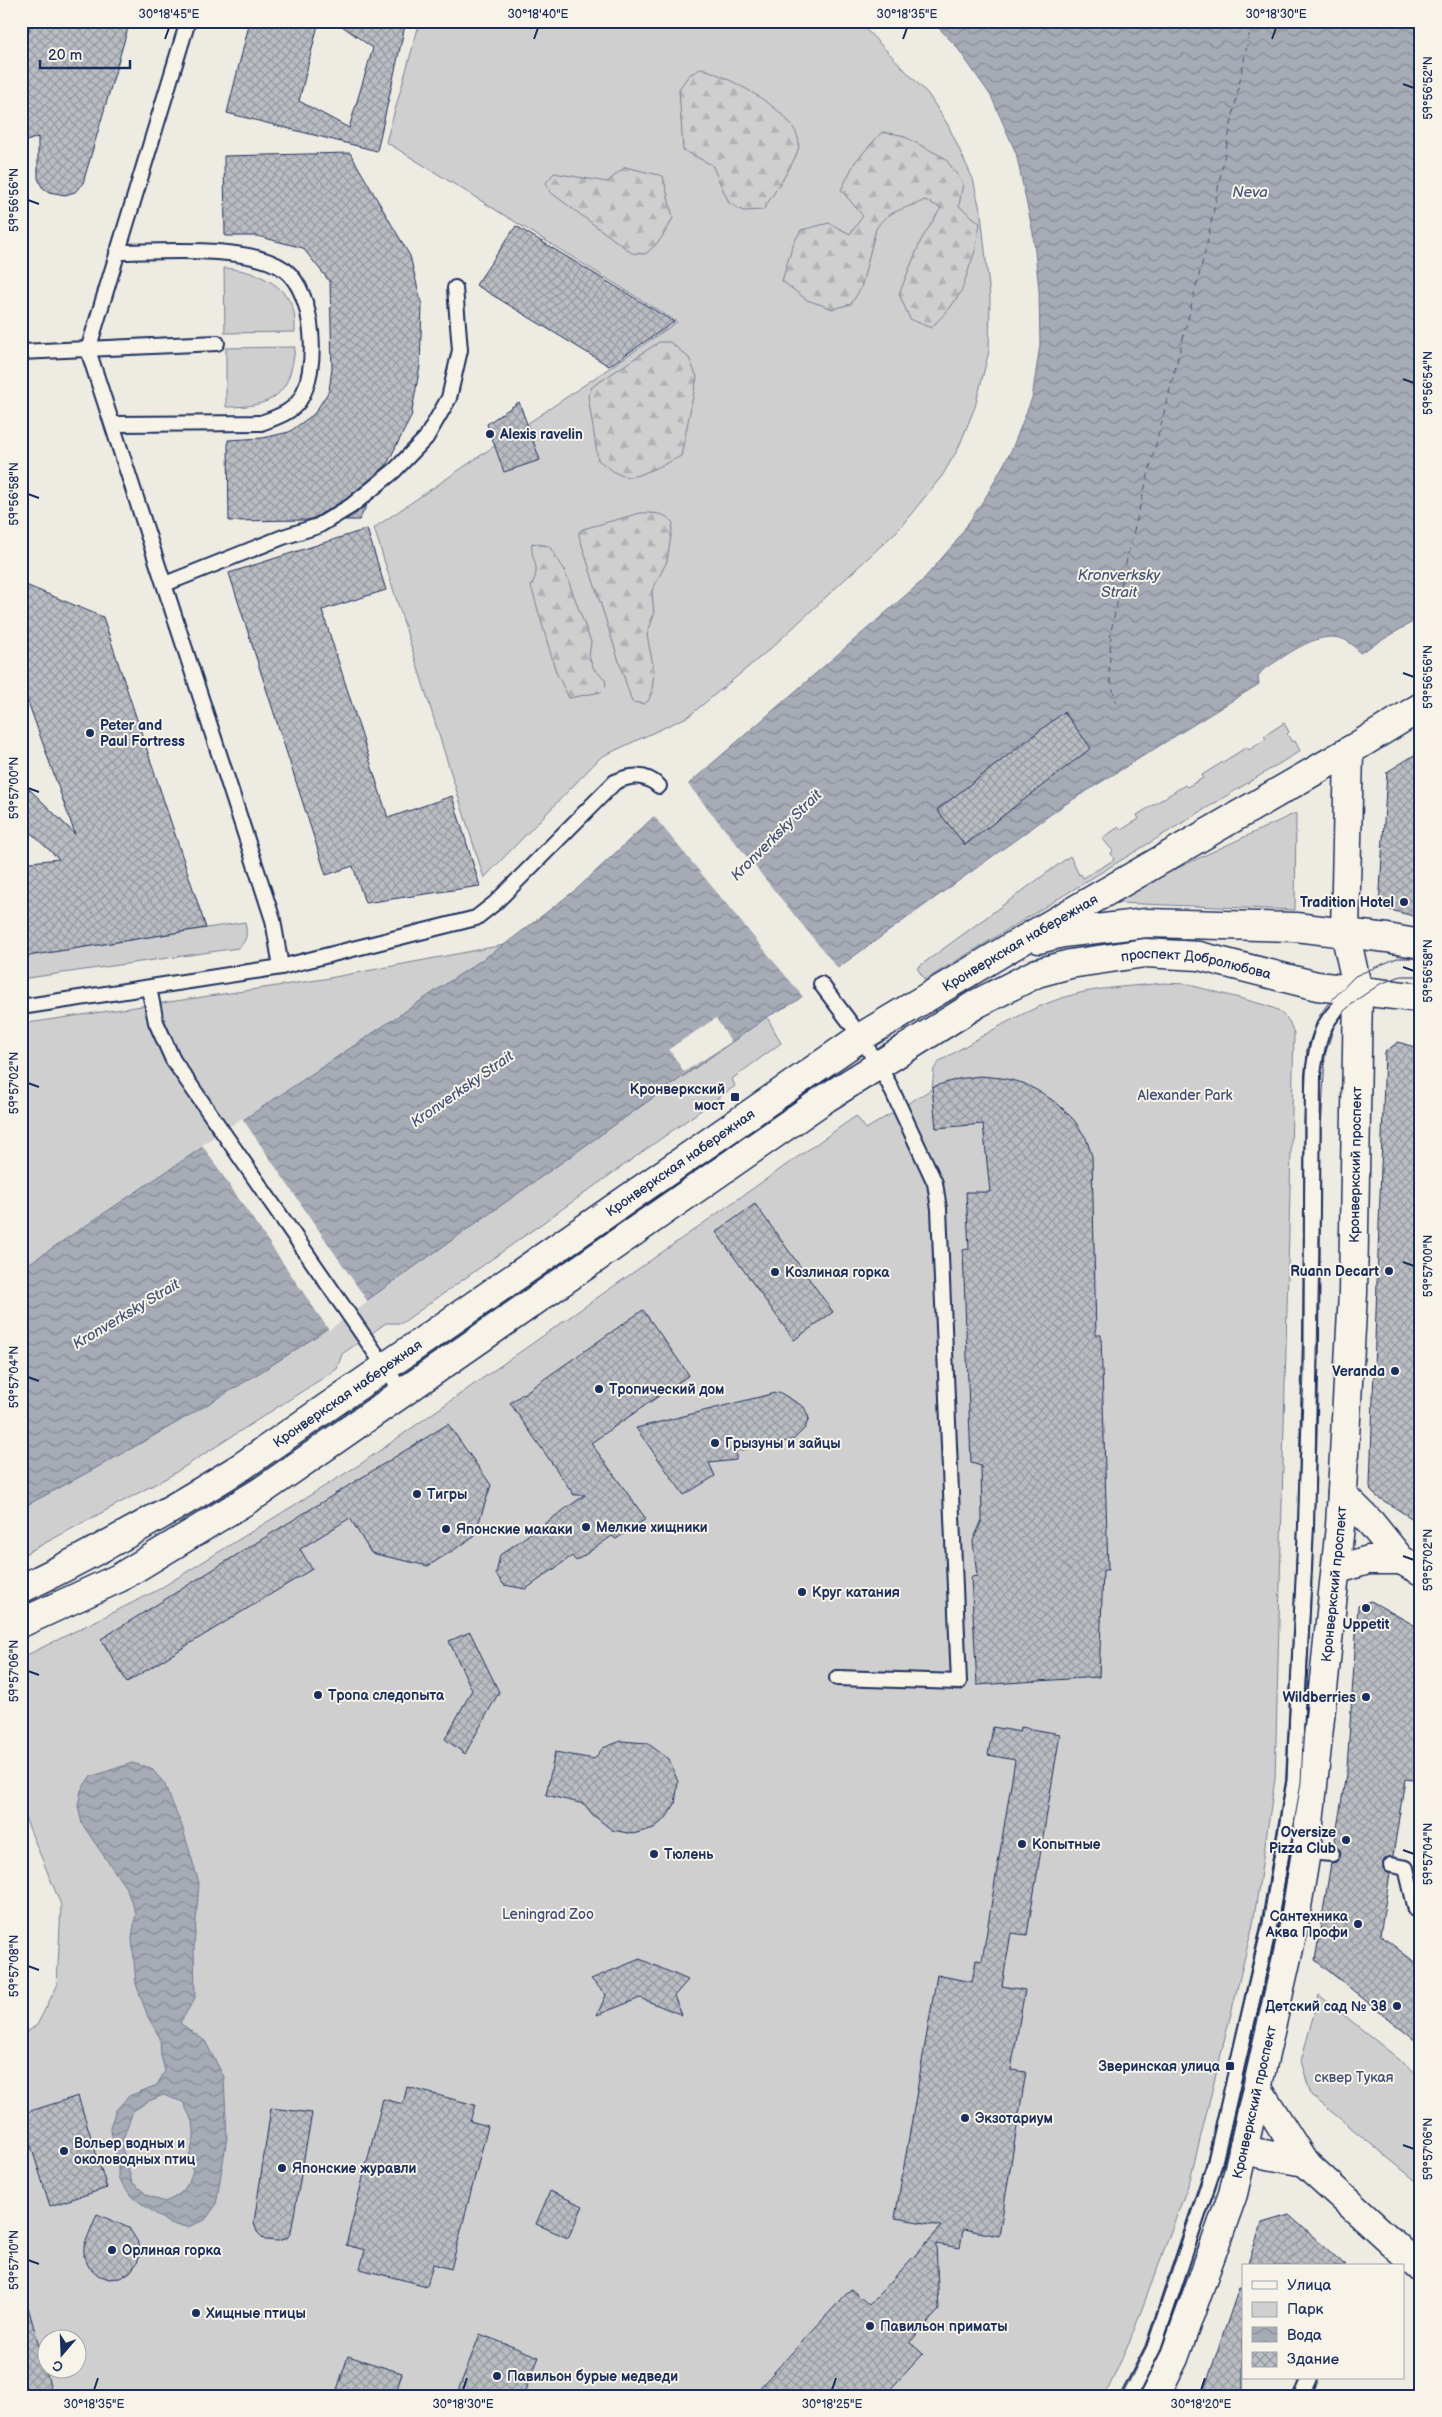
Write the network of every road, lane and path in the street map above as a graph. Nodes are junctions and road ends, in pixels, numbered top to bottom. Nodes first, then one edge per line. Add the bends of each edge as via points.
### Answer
1 (188, 21) edge
2 (117, 252) junction
3 (455, 288) dead end
4 (217, 343) dead end
5 (88, 350) junction
6 (21, 352) edge
7 (112, 424) junction
8 (164, 584) junction
9 (1421, 708) edge
10 (1349, 751) junction
11 (659, 786) dead end
12 (1345, 932) junction
13 (1421, 944) edge
14 (1011, 947) junction
15 (281, 967) junction
16 (821, 984) dead end
17 (149, 988) junction
18 (1358, 991) junction
19 (1421, 998) edge
20 (21, 1007) edge
21 (861, 1037) junction
22 (878, 1064) junction
23 (386, 1368) junction
24 (403, 1393) junction
25 (1342, 1494) junction
26 (1411, 1566) edge
27 (1336, 1570) junction
28 (21, 1589) edge
29 (21, 1623) edge
30 (837, 1678) dead end
31 (1391, 1865) dead end
32 (1421, 1912) edge
33 (1258, 2089) junction
34 (1243, 2150) junction
35 (1304, 2162) junction
36 (1411, 2265) edge
37 (1308, 2380) edge
38 (1129, 2396) edge
39 (1155, 2396) edge
40 (1301, 2396) edge

1 - 2 lane
2 - 5 lane
2 - 7 lane via 226,252 260,259 284,270 301,288 308,310 311,366 307,387 298,402 282,415 260,423
3 - 8 lane via 460,350 449,398 426,438 394,471 350,506 318,526
4 - 5 lane
5 - 6 lane
5 - 7 lane
7 - 8 lane
8 - 15 lane via 273,920
9 - 10 main road, Кронверкская набережная
10 - 12 main road, Кронверкский проспект
10 - 14 main road, Кронверкская набережная
11 - 15 lane via 640,775 615,782 495,903 476,918
12 - 13 main road
12 - 14 main road via 1296,927 1146,923 1063,933
12 - 18 main road, Кронверкский проспект
14 - 21 main road, Кронверкская набережная
15 - 17 lane
16 - 21 lane
17 - 20 lane
17 - 23 lane via 156,1022 173,1060
18 - 19 main road, проспект Добролюбова
18 - 22 main road, проспект Добролюбова via 1317,986 1199,956 1145,953 1070,964 1038,973 978,1003
18 - 25 main road, Кронверкский проспект via 1353,1293
18 - 38 lane via 1338,1006 1326,1021 1316,1051 1313,1075 1311,1340 1294,1782 1269,1927 1213,2170 1153,2349
21 - 22 lane
21 - 23 main road, Кронверкская набережная
22 - 24 main road
22 - 30 lane via 935,1183 939,1209 959,1682
23 - 24 lane
23 - 28 main road, Кронверкская набережная via 167,1513
24 - 29 main road via 260,1492 119,1578
25 - 26 main road
25 - 27 main road, Кронверкский проспект
26 - 27 main road via 1368,1560
27 - 33 main road, Кронверкский проспект via 1319,1853 1293,1931
31 - 32 lane via 1406,1868 1416,1910
33 - 34 main road, Кронверкский проспект
33 - 35 main road
34 - 35 main road
34 - 39 main road, Кронверкский проспект via 1233,2194 1177,2348
35 - 36 main road
37 - 40 lane

